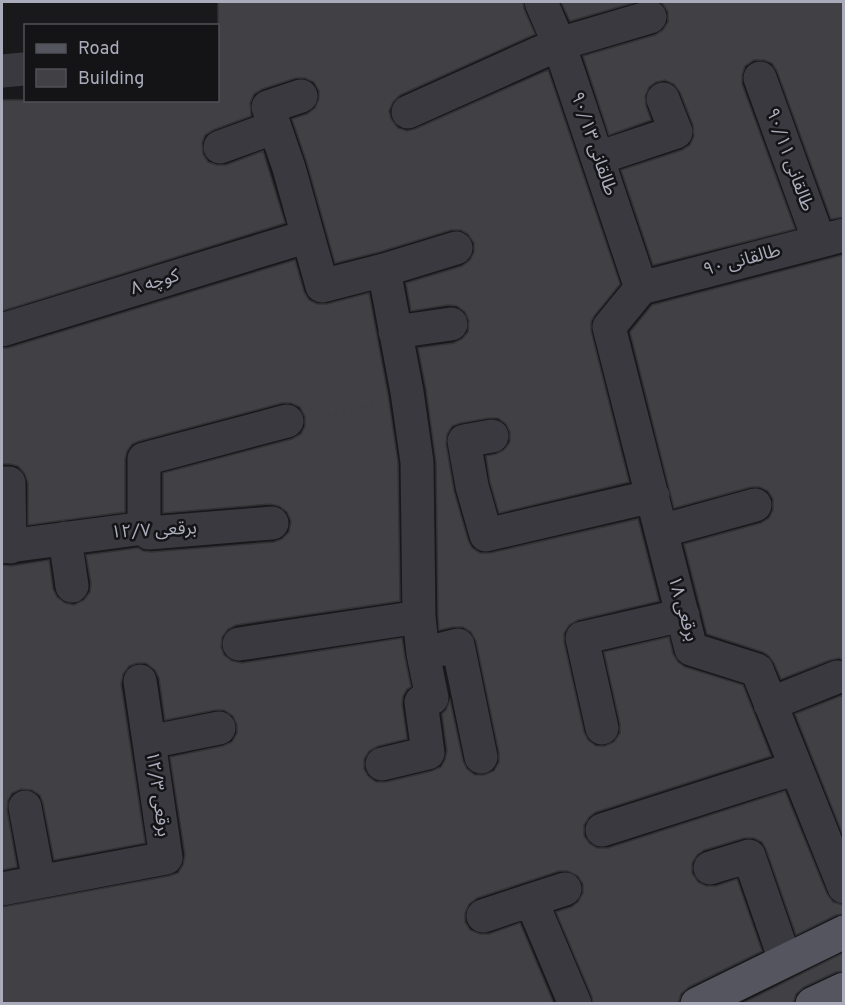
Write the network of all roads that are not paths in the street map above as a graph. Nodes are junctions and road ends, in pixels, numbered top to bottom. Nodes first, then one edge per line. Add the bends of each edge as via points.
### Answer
1 (541, 2) edge
2 (650, 17) dead end
3 (559, 44) junction
4 (760, 78) dead end
5 (301, 96) dead end
6 (663, 99) dead end
7 (408, 112) dead end
8 (275, 128) junction
9 (220, 147) dead end
10 (598, 158) junction
11 (308, 236) junction
12 (831, 238) edge
13 (456, 248) dead end
14 (384, 270) junction
15 (641, 288) junction
16 (452, 324) dead end
17 (2, 330) edge
18 (395, 332) junction
19 (287, 421) road end
20 (492, 436) dead end
21 (2, 483) edge
22 (652, 496) junction
23 (755, 505) dead end
24 (272, 523) dead end
25 (144, 528) junction
26 (661, 531) junction
27 (65, 538) junction
28 (6, 547) edge
29 (72, 586) dead end
30 (682, 615) junction
31 (419, 617) junction
32 (239, 644) dead end
33 (423, 654) junction
34 (837, 677) dead end
35 (140, 681) dead end
36 (770, 704) junction
37 (219, 728) dead end
38 (602, 728) dead end
39 (149, 742) junction
40 (481, 757) dead end
41 (382, 764) dead end
42 (796, 768) junction
43 (25, 807) dead end
44 (602, 830) dead end
45 (710, 868) dead end
46 (39, 882) junction
47 (843, 887) edge
48 (2, 889) edge
49 (565, 889) dead end
50 (531, 900) junction
51 (483, 916) dead end
52 (843, 932) edge
53 (785, 960) junction
54 (843, 989) edge
55 (574, 1004) edge
56 (697, 1004) edge
57 (812, 1004) edge

1 - 3 street, طالقانی ۹۰/۱۳
2 - 3 street
3 - 7 street
3 - 10 street, طالقانی ۹۰/۱۳
4 - 12 street, طالقانی ۹۰/۱۱
5 - 8 street via 268,107
6 - 10 street via 676,132
8 - 9 street
8 - 11 street
10 - 15 street, طالقانی ۹۰/۱۳
11 - 14 street via 322,286
11 - 17 street, کوچه ۸
12 - 15 street, طالقانی ۹۰
13 - 14 street
14 - 18 street
15 - 22 street, برقعی ۱۸ via 609,327
16 - 18 street
18 - 31 street via 417,462
19 - 25 street via 144,459
20 - 22 street via 464,441 486,535
21 - 28 street via 9,483
22 - 26 street, برقعی ۱۸
23 - 26 street
24 - 25 street, برقعی ۱۲/۷ via 149,533
25 - 27 street, برقعی ۱۲/۷
26 - 30 street, برقعی ۱۸
27 - 28 street, برقعی ۱۲/۷
27 - 29 street
30 - 36 street, برقعی ۱۸ via 691,648 757,670
30 - 38 street via 582,638
31 - 32 street
31 - 33 street
33 - 40 street via 458,645
33 - 41 street via 432,698 421,702 428,753
34 - 36 street
35 - 39 street
36 - 42 street, برقعی ۱۸
37 - 39 street, برقعی ۱۲/۳
39 - 46 street, برقعی ۱۲/۳ via 166,858
42 - 44 street
42 - 47 street, برقعی ۱۸
43 - 46 street
45 - 53 street via 749,856
46 - 48 street, برقعی ۱۲/۳
49 - 50 street
50 - 51 street
50 - 55 street
52 - 53 main road
53 - 56 main road
54 - 57 main road

